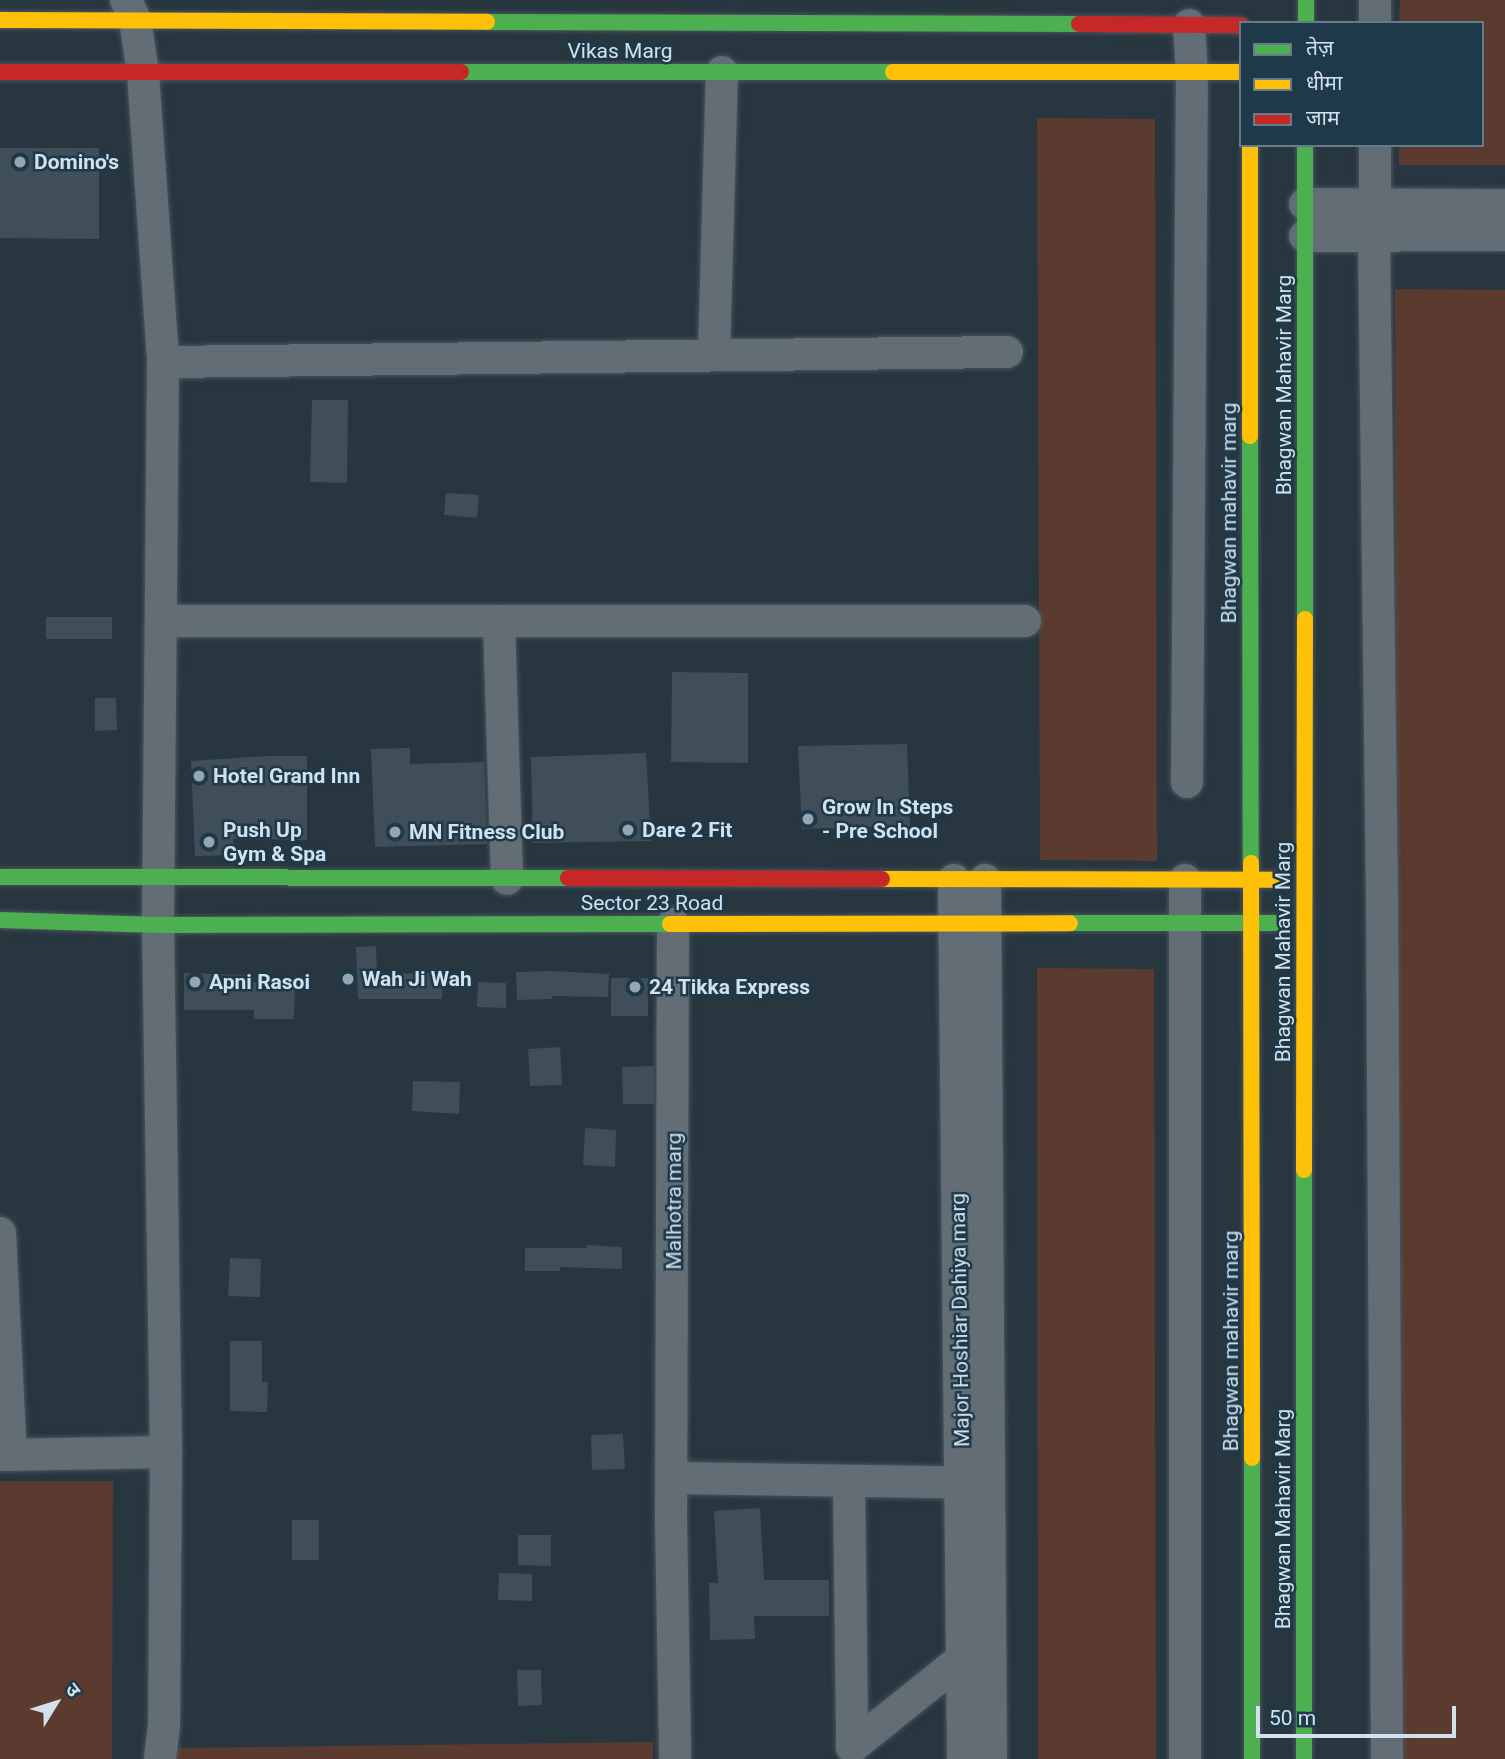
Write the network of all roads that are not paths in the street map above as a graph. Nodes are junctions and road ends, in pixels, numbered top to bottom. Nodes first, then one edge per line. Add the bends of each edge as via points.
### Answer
1 (1306, 0) edge
2 (1376, 0) edge
3 (131, 10) edge
4 (0, 20) edge
5 (1306, 21) edge
6 (1375, 21) edge
7 (1189, 25) junction
8 (1239, 25) edge
9 (0, 72) edge
10 (722, 72) junction
11 (1192, 72) junction
12 (1239, 72) edge
13 (143, 73) junction
14 (1250, 147) edge
15 (1305, 147) edge
16 (1375, 147) edge
17 (1305, 204) junction
18 (1375, 204) junction
19 (1505, 205) edge
20 (1505, 235) edge
21 (1305, 236) junction
22 (1374, 236) junction
23 (1007, 352) dead end
24 (714, 355) junction
25 (163, 362) junction
26 (164, 621) junction
27 (1025, 621) dead end
28 (499, 623) junction
29 (1187, 782) dead end
30 (0, 877) edge
31 (507, 879) junction
32 (159, 880) junction
33 (970, 880) junction
34 (1185, 880) junction
35 (1251, 880) junction
36 (1304, 880) junction
37 (0, 920) edge
38 (1185, 923) junction
39 (1251, 923) junction
40 (1305, 923) junction
41 (955, 924) junction
42 (986, 924) junction
43 (158, 925) junction
44 (673, 925) junction
45 (0, 1233) edge
46 (1, 1312) edge
47 (166, 1452) junction
48 (6, 1455) edge
49 (674, 1478) junction
50 (849, 1483) junction
51 (976, 1483) junction
52 (962, 1659) junction
53 (160, 1759) edge
54 (675, 1759) edge
55 (963, 1759) edge
56 (991, 1759) edge
57 (1185, 1759) edge
58 (1252, 1759) edge
59 (1304, 1759) edge
60 (1387, 1759) edge

1 - 5 street
2 - 6 street
3 - 4 street, Vikas Marg
3 - 7 street, Vikas Marg
3 - 13 street
7 - 8 street, Vikas Marg
7 - 11 street
9 - 13 street, Vikas Marg
10 - 11 street, Vikas Marg
10 - 13 street, Vikas Marg
10 - 24 street
11 - 12 street, Vikas Marg
11 - 29 street
13 - 25 street
14 - 35 street, Bhagwan mahavir marg
15 - 17 street, Bhagwan Mahavir Marg
16 - 18 street
17 - 18 street
17 - 21 street, Bhagwan Mahavir Marg
18 - 19 street
20 - 22 street
21 - 22 street
21 - 36 street, Bhagwan Mahavir Marg
22 - 60 street
23 - 24 street
24 - 25 street
25 - 26 street
26 - 28 street
26 - 32 street
27 - 28 street
28 - 31 street
30 - 32 street, Sector 23 Road
31 - 32 street, Sector 23 Road
31 - 33 street, Sector 23 Road
32 - 43 street
33 - 34 street, Sector 23 Road
33 - 41 street, Major Hoshiar Dahiya marg
33 - 42 street, Major Hoshiar Dahiya marg
34 - 35 street, Sector 23 Road
34 - 38 street
35 - 36 street, Sector 23 Road
35 - 39 street, Bhagwan mahavir marg
36 - 40 street, Bhagwan Mahavir Marg
37 - 43 street, Sector 23 Road
38 - 39 street, Sector 23 Road
38 - 42 street, Sector 23 Road
38 - 57 street
39 - 40 street, Sector 23 Road
39 - 58 street, Bhagwan mahavir marg
40 - 59 street, Bhagwan Mahavir Marg
41 - 42 street, Sector 23 Road
41 - 44 street, Sector 23 Road
41 - 51 street, Major Hoshiar Dahiya marg
42 - 51 street, Major Hoshiar Dahiya marg
43 - 44 street, Sector 23 Road
43 - 47 street
44 - 49 street, Malhotra marg
45 - 46 street
46 - 48 street
47 - 48 street
47 - 53 street
49 - 50 street
49 - 54 street, Malhotra marg
50 - 51 street
50 - 52 street via 852,1747
51 - 52 street, Major Hoshiar Dahiya marg
51 - 56 street, Major Hoshiar Dahiya marg
52 - 55 street, Major Hoshiar Dahiya marg

